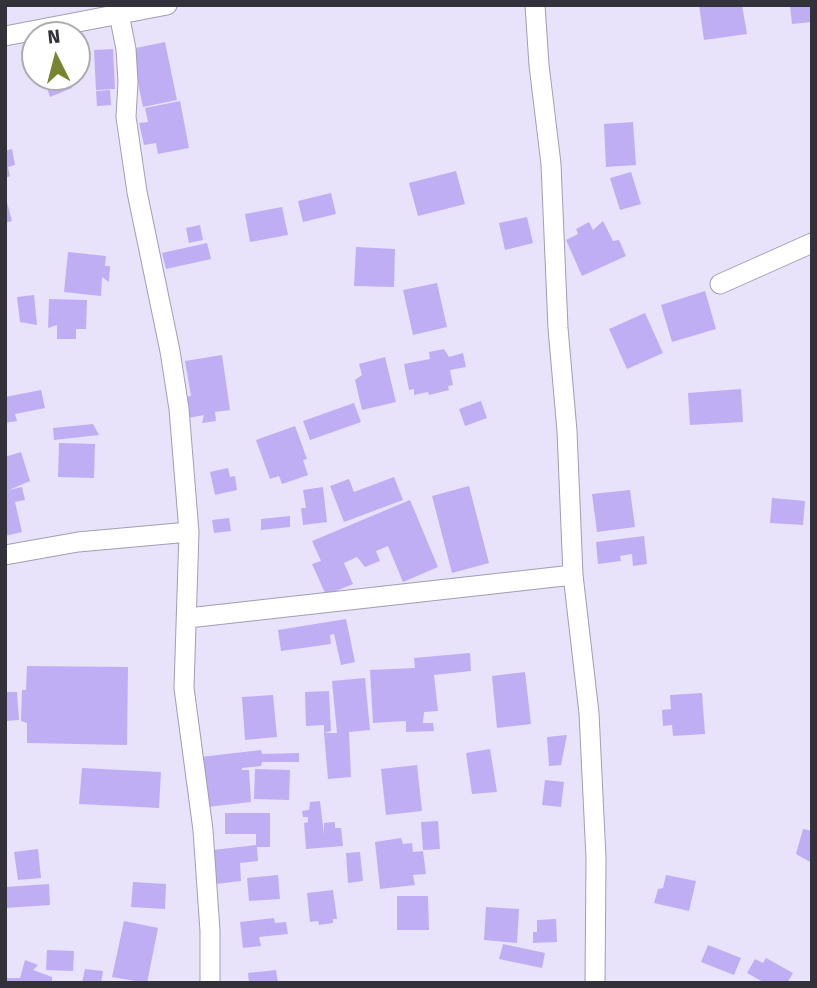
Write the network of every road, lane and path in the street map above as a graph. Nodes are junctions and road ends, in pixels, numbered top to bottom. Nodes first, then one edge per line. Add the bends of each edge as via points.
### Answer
1 (167, 5) edge
2 (536, 5) edge
3 (119, 14) junction
4 (5, 36) edge
5 (812, 243) edge
6 (720, 284) dead end
7 (189, 532) junction
8 (5, 555) edge
9 (573, 575) junction
10 (188, 618) junction
11 (210, 983) edge
12 (595, 983) edge

1 - 3 street
2 - 9 street via 551,164
3 - 4 street
3 - 7 street via 126,49 126,117 179,409
5 - 6 street
7 - 8 street via 78,542
7 - 10 street
9 - 10 street
9 - 12 street via 589,726 596,858
10 - 11 street via 184,688 204,830

